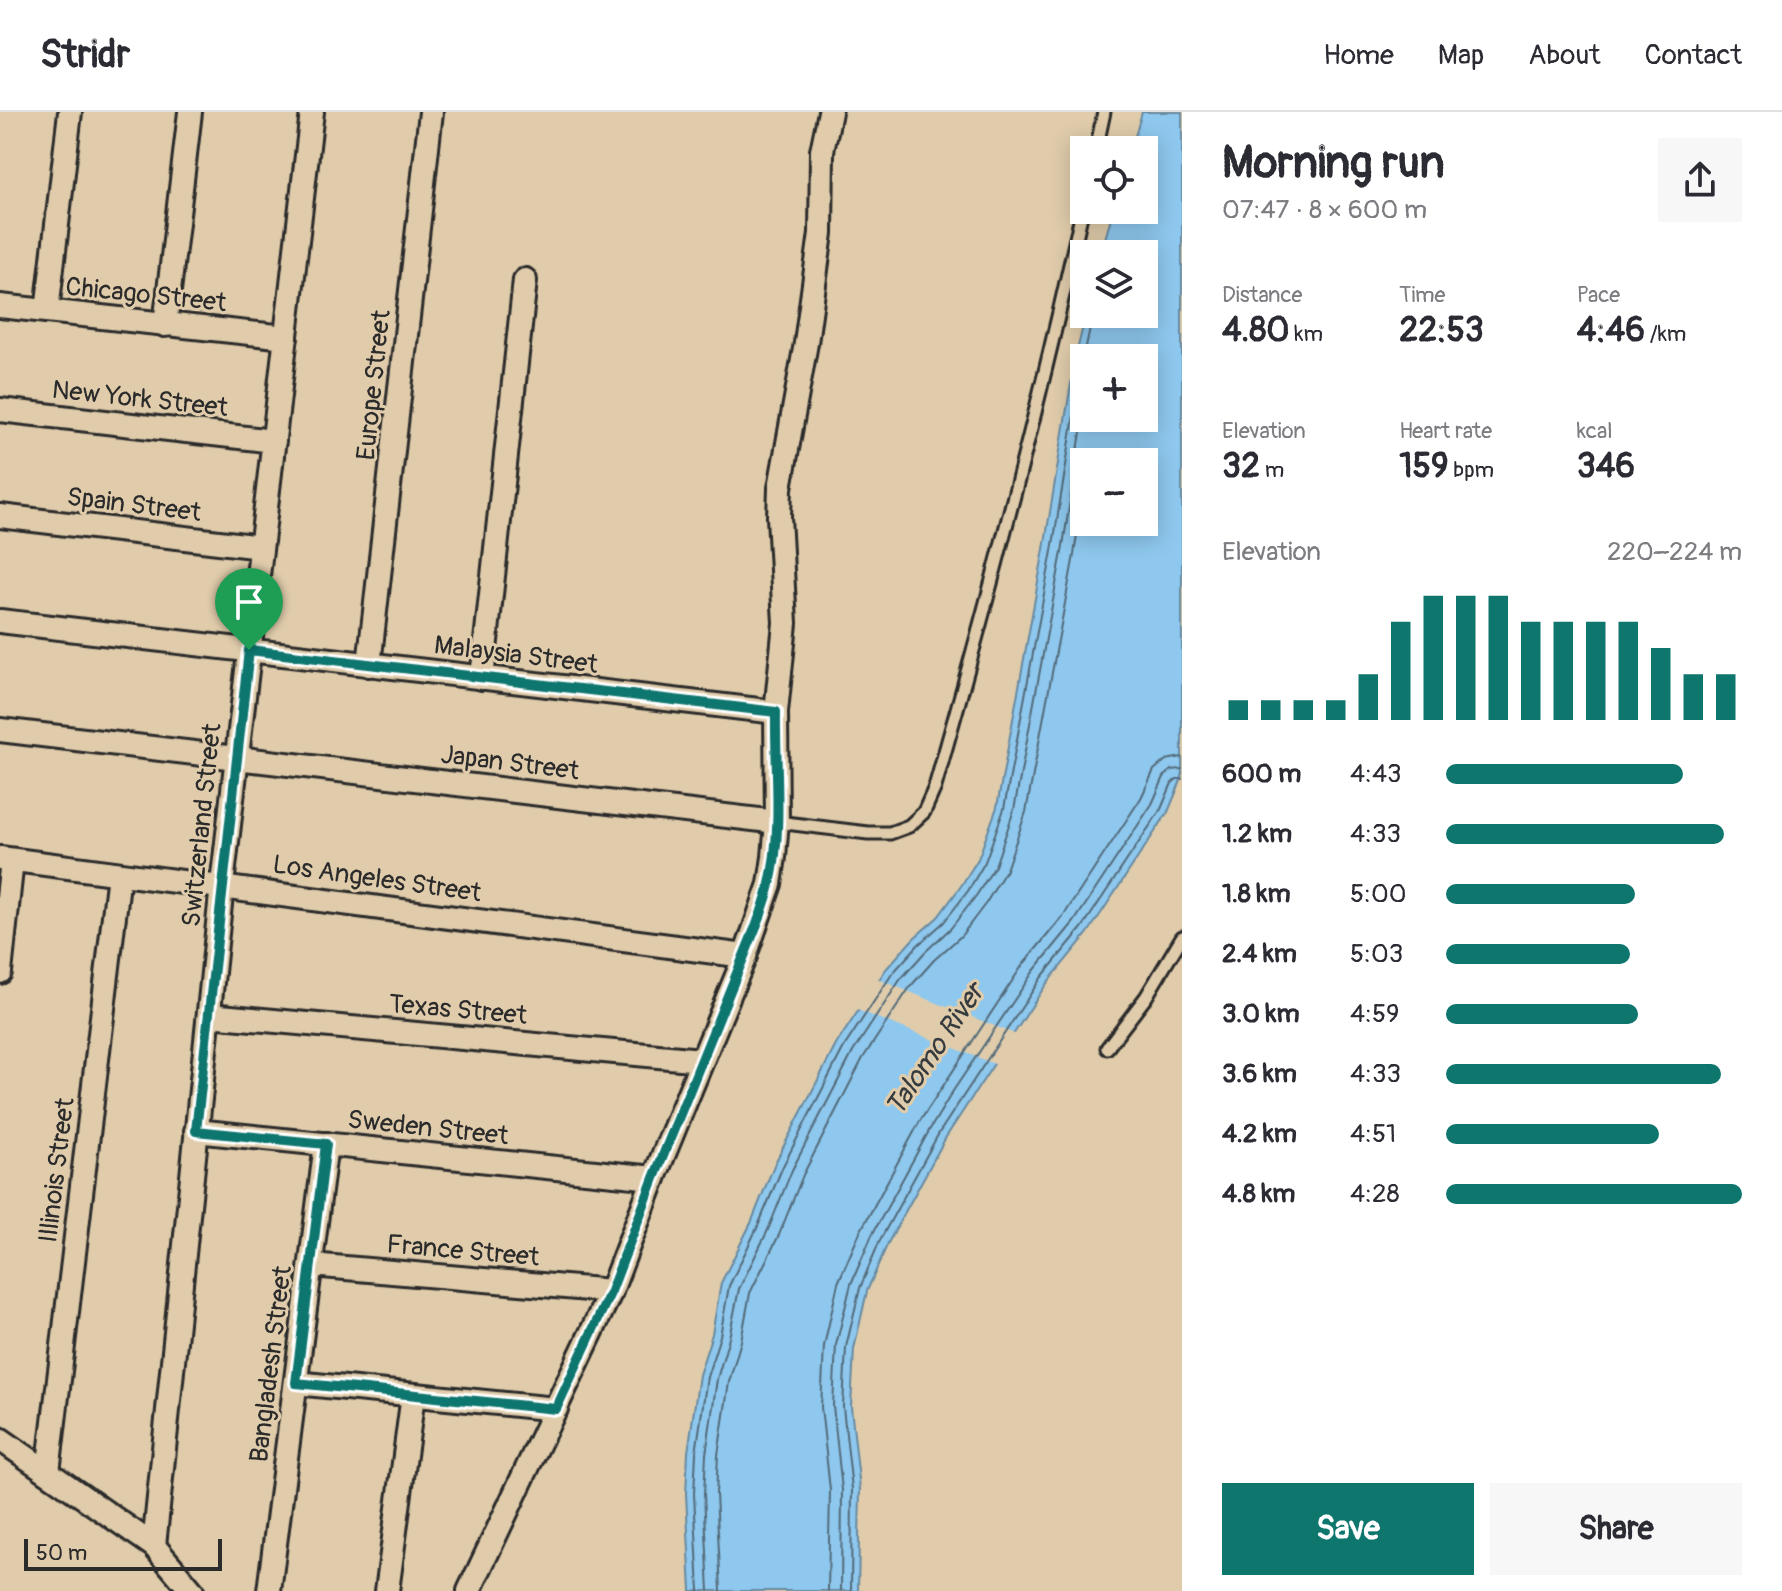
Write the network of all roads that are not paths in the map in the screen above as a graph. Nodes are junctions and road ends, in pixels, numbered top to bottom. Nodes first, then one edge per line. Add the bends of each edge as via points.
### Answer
1 (70, 112) edge
2 (190, 112) edge
3 (312, 112) edge
4 (431, 112) edge
5 (830, 112) edge
6 (1104, 112) edge
7 (1099, 136) edge
8 (1079, 224) edge
9 (525, 280) dead end
10 (0, 306) edge
11 (47, 311) junction
12 (165, 325) junction
13 (286, 337) junction
14 (0, 410) edge
15 (274, 441) junction
16 (0, 516) edge
17 (261, 547) junction
18 (0, 621) edge
19 (249, 650) junction
20 (369, 665) junction
21 (482, 678) junction
22 (776, 712) junction
23 (0, 730) edge
24 (237, 758) junction
25 (777, 822) junction
26 (6, 859) edge
27 (119, 874) junction
28 (222, 885) junction
29 (1182, 937) edge
30 (745, 956) junction
31 (0, 972) edge
32 (209, 1015) junction
33 (1107, 1048) dead end
34 (702, 1060) junction
35 (196, 1131) junction
36 (326, 1144) junction
37 (654, 1178) junction
38 (311, 1265) junction
39 (611, 1291) junction
40 (296, 1383) junction
41 (413, 1395) junction
42 (556, 1409) junction
43 (0, 1439) edge
44 (48, 1472) junction
45 (154, 1546) junction
46 (192, 1591) edge
47 (269, 1591) edge
48 (387, 1591) edge
49 (469, 1591) edge

1 - 11 street
2 - 12 street
3 - 13 street, Switzerland Street
4 - 20 street, Europe Street
5 - 22 street via 822,151 821,233 780,488 785,623
6 - 7 lane
8 - 25 lane via 996,561 924,812 909,826 890,833
9 - 21 street
10 - 11 street, Chicago Street
11 - 12 street, Chicago Street
12 - 13 street, Chicago Street
13 - 15 street, Switzerland Street
14 - 15 street, New York Street
15 - 17 street, Switzerland Street
16 - 17 street, Spain Street
17 - 19 street, Switzerland Street
18 - 19 street, Malaysia Street
19 - 20 street, Malaysia Street
19 - 24 street, Switzerland Street
20 - 21 street, Malaysia Street
21 - 22 street, Malaysia Street
22 - 25 street
23 - 24 street, Japan Street
24 - 25 street, Japan Street
24 - 28 street, Switzerland Street
25 - 30 street via 770,884
26 - 27 street, Los Angeles Street
26 - 31 street
27 - 28 street, Los Angeles Street
27 - 44 street, Illinois Street
28 - 30 street, Los Angeles Street
28 - 32 street, Switzerland Street
29 - 33 lane
30 - 34 street
32 - 34 street, Texas Street
32 - 35 street, Switzerland Street
34 - 37 street
35 - 36 street, Sweden Street
35 - 45 street, Switzerland Street
36 - 37 street, Sweden Street
36 - 38 street, Bangladesh Street
37 - 39 street
38 - 39 street, France Street
38 - 40 street, Bangladesh Street
39 - 42 street
40 - 41 street
40 - 47 street, Bangladesh Street
41 - 42 street
41 - 48 street
42 - 49 street
43 - 44 street
44 - 45 street
45 - 46 street

